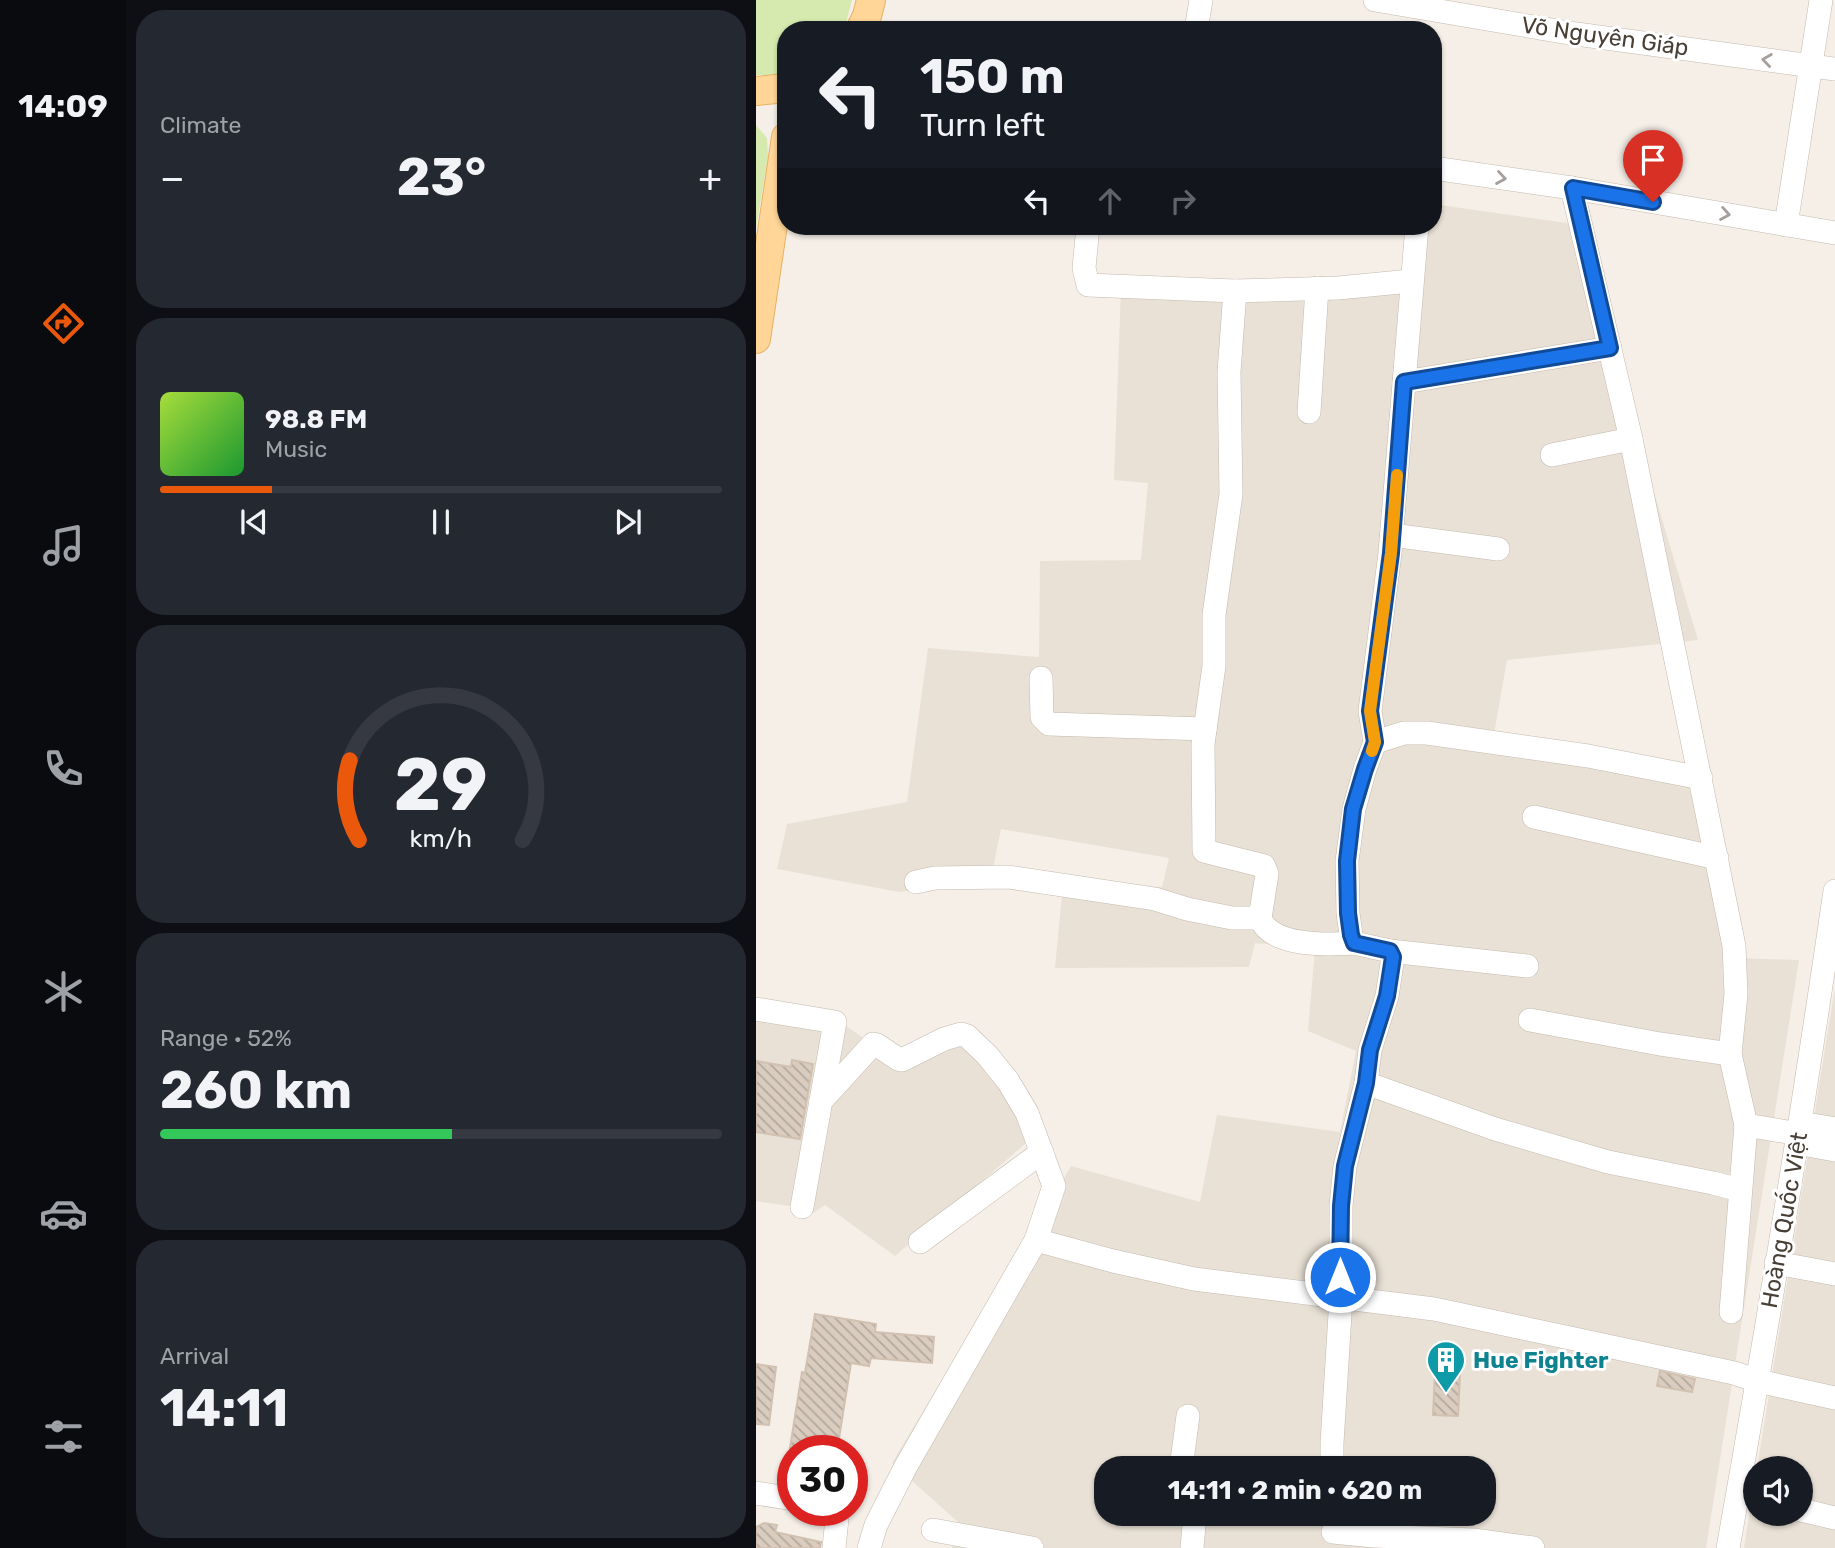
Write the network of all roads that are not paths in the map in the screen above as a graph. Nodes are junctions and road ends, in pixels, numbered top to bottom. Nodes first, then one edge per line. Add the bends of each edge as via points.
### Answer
1 (870, 0) edge
2 (1201, 0) edge
3 (1375, 0) edge
4 (1821, 0) edge
5 (1493, 10) edge
6 (864, 21) edge
7 (1198, 21) edge
8 (1811, 66) junction
9 (1835, 69) edge
10 (777, 89) edge
11 (756, 91) edge
12 (1442, 168) edge
13 (1573, 188) junction
14 (777, 197) edge
15 (1786, 225) junction
16 (1835, 233) edge
17 (1087, 235) edge
18 (1416, 235) edge
19 (1411, 281) junction
20 (1317, 288) junction
21 (1236, 291) junction
22 (756, 339) edge
23 (1610, 348) junction
24 (1404, 382) junction
25 (1309, 412) dead end
26 (1631, 439) junction
27 (1552, 455) dead end
28 (1392, 535) junction
29 (1498, 549) dead end
30 (1041, 678) dead end
31 (1205, 729) junction
32 (1375, 742) junction
33 (1701, 778) junction
34 (1534, 817) dead end
35 (1717, 858) junction
36 (916, 882) dead end
37 (1835, 891) edge
38 (1260, 918) junction
39 (1354, 943) junction
40 (1390, 951) junction
41 (1527, 965) dead end
42 (756, 1009) edge
43 (1530, 1020) dead end
44 (1730, 1054) junction
45 (1366, 1083) junction
46 (821, 1101) junction
47 (1746, 1125) junction
48 (1835, 1129) edge
49 (1799, 1133) junction
50 (1835, 1150) edge
51 (1042, 1152) junction
52 (1740, 1190) junction
53 (802, 1207) dead end
54 (1036, 1240) junction
55 (920, 1242) dead end
56 (1776, 1263) junction
57 (1835, 1274) edge
58 (1341, 1298) junction
59 (1731, 1311) dead end
60 (1758, 1381) junction
61 (1835, 1398) edge
62 (1188, 1416) dead end
63 (1183, 1456) edge
64 (1332, 1456) edge
65 (1750, 1456) edge
66 (756, 1493) edge
67 (777, 1496) edge
68 (1743, 1506) edge
69 (1813, 1513) edge
70 (1835, 1518) edge
71 (836, 1526) edge
72 (1194, 1526) edge
73 (933, 1530) dead end
74 (1332, 1531) edge
75 (834, 1548) edge
76 (869, 1548) edge
77 (1032, 1548) edge
78 (1192, 1548) edge
79 (1533, 1548) edge
80 (1728, 1548) edge

1 - 6 main road
2 - 7 street
3 - 5 street, Võ Nguyên Giáp
4 - 8 street
8 -> 5 street, Võ Nguyên Giáp via 1569,33
8 - 9 street, Võ Nguyên Giáp
8 - 15 street
10 - 11 main road
12 -> 13 street
13 -> 15 street
13 - 23 street
14 - 22 main road
15 - 16 street
17 - 21 street via 1084,268 1088,285
18 - 19 street
19 - 20 street
19 - 24 street
20 - 21 street
20 - 25 street
21 - 31 street via 1229,372 1231,494 1214,615 1214,666
23 - 24 street
23 - 26 street
24 - 28 street
26 - 27 street
26 - 33 street
28 - 29 street
28 - 32 street via 1370,711
30 - 31 street via 1042,717 1049,724
31 - 38 street via 1204,851 1264,866 1267,874
32 - 33 street via 1404,733 1427,733
32 - 39 street via 1353,809 1347,861
33 - 35 street
34 - 35 street
35 - 44 street via 1734,946
36 - 38 street via 1008,877 1155,899 1232,918
37 - 49 street, Hoàng Quốc Việt
38 - 39 street via 1269,932 1283,937 1320,944
39 - 40 street
40 - 41 street
40 - 45 street via 1391,978 1370,1050
42 - 46 street via 835,1022
43 - 44 street
44 - 47 street
45 - 52 street via 1495,1129 1608,1162
45 - 58 street via 1345,1166
46 - 51 street via 873,1044 902,1060 961,1034 987,1055 1008,1081
46 - 53 street
47 - 49 street
47 - 52 street
48 - 49 street
49 - 50 street
49 - 56 street, Hoàng Quốc Việt
51 - 54 street via 1054,1186
51 - 55 street
52 - 59 street
54 - 58 street via 1194,1279
54 - 76 street via 906,1466
56 - 57 street
56 - 60 street, Hoàng Quốc Việt
58 - 60 street via 1434,1309
58 - 64 street
60 - 61 street
60 - 65 street, Hoàng Quốc Việt
62 - 63 street
66 - 67 street
68 - 80 street, Hoàng Quốc Việt
69 - 70 street
71 - 75 street
72 - 78 street
73 - 77 street
74 - 79 street

